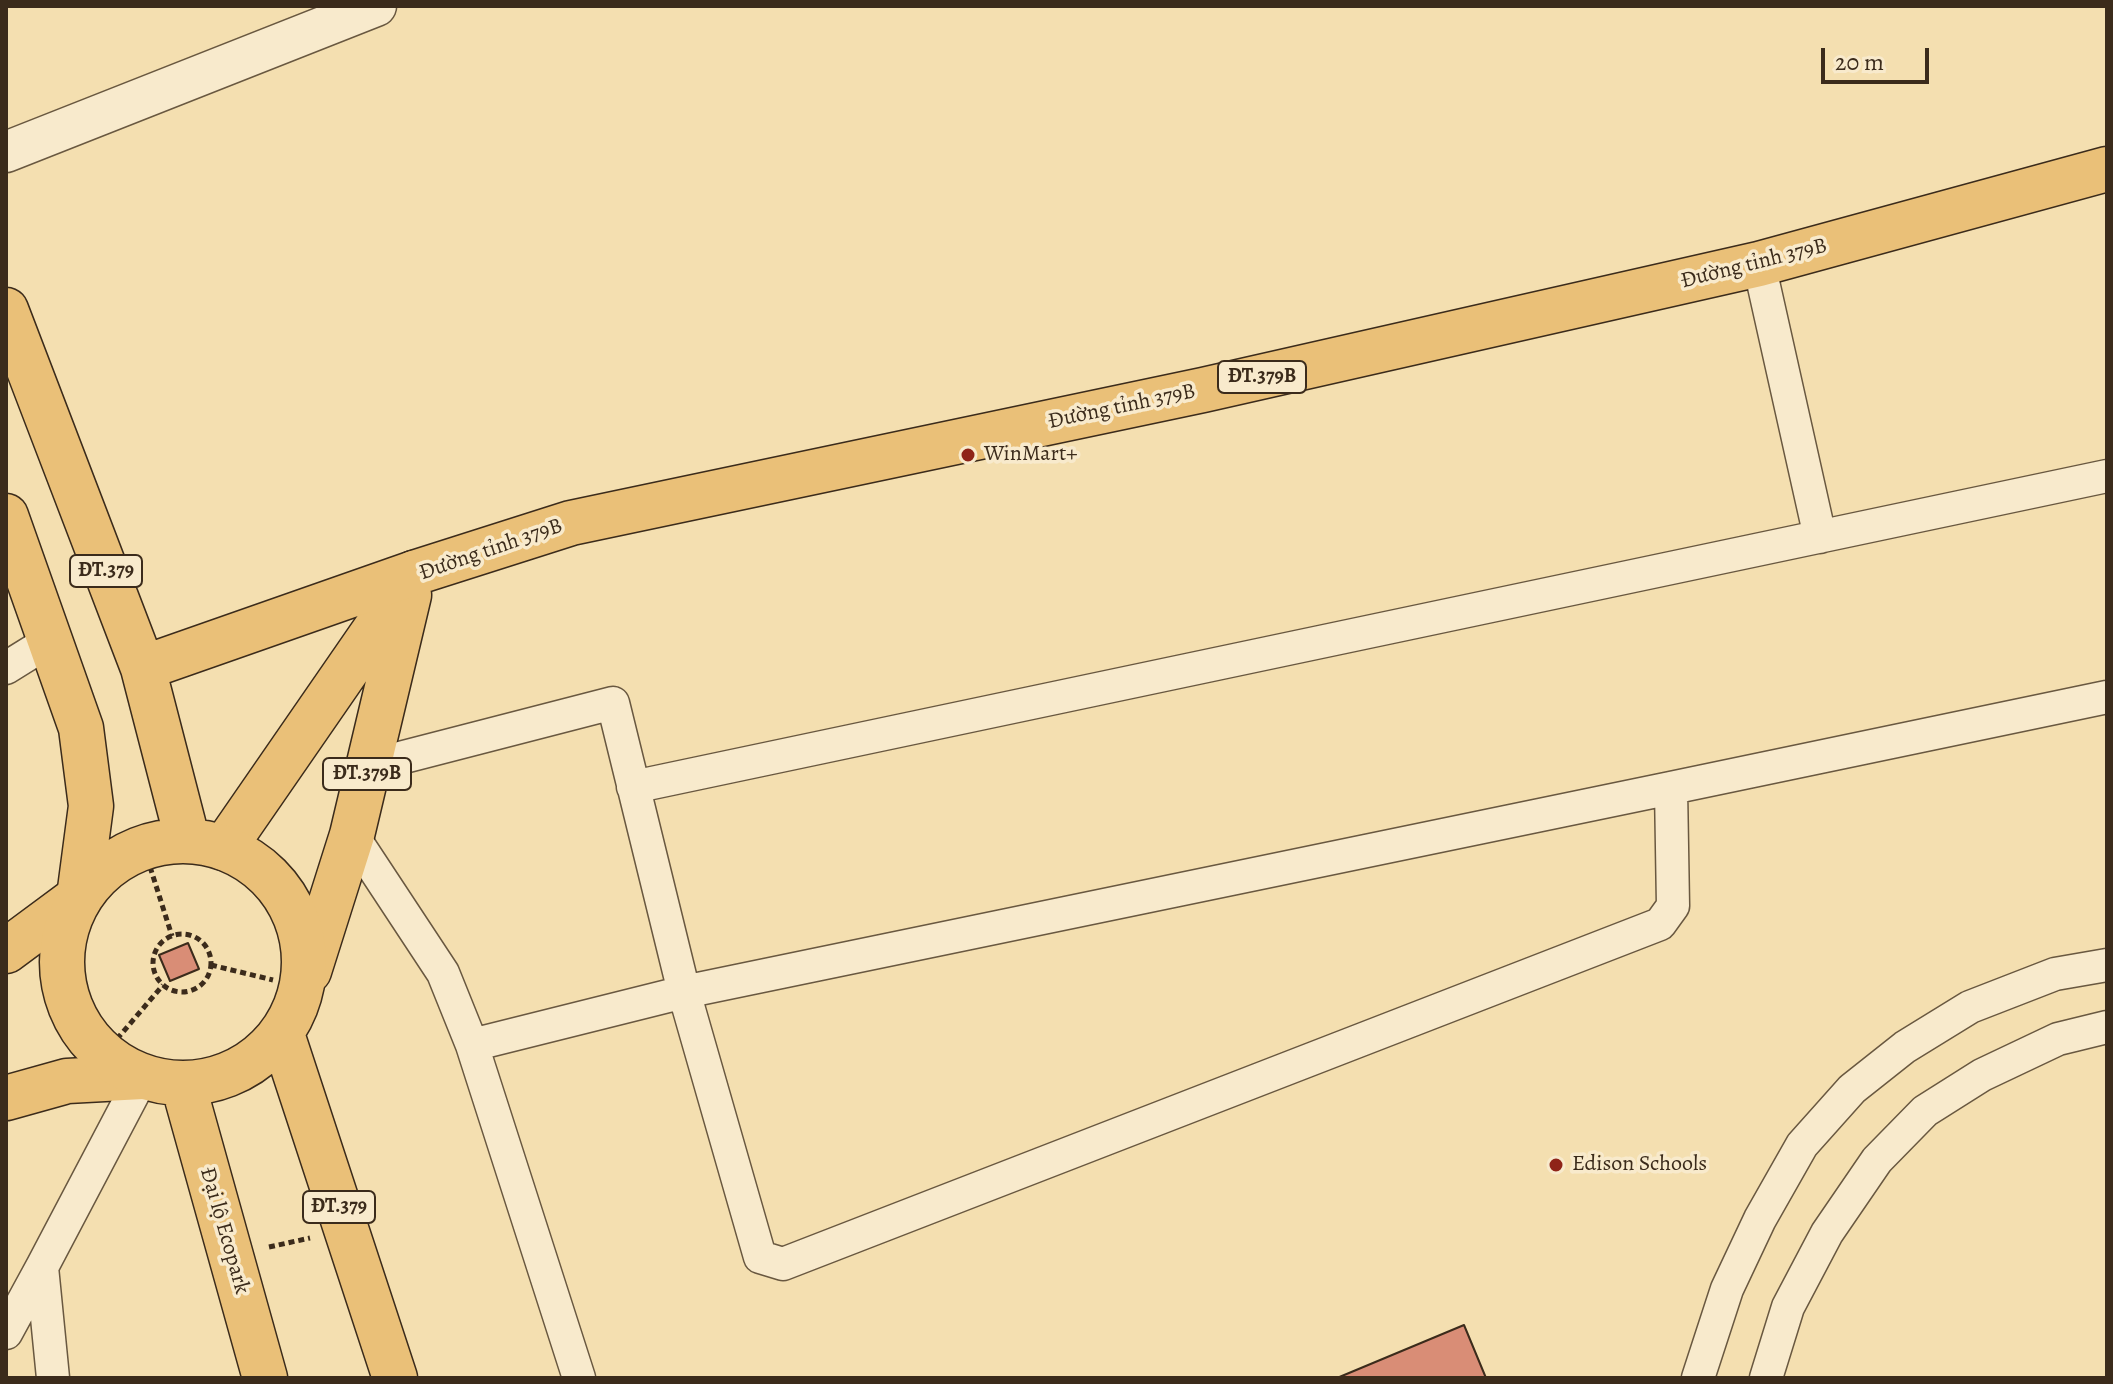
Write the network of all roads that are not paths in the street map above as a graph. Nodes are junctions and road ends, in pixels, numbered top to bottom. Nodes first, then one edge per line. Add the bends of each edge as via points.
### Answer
1 (376, 6) edge
2 (6, 152) edge
3 (2107, 169) edge
4 (1759, 264) junction
5 (6, 310) edge
6 (2107, 476) edge
7 (6, 516) edge
8 (1820, 537) junction
9 (414, 573) junction
10 (51, 640) junction
11 (6, 668) edge
12 (143, 668) junction
13 (2107, 697) edge
14 (369, 766) junction
15 (633, 787) junction
16 (1671, 788) junction
17 (352, 835) junction
18 (206, 843) junction
19 (79, 897) junction
20 (6, 951) edge
21 (2107, 965) edge
22 (307, 979) junction
23 (684, 992) junction
24 (2107, 1027) edge
25 (283, 1037) junction
26 (472, 1045) junction
27 (163, 1080) junction
28 (6, 1098) edge
29 (42, 1267) junction
30 (6, 1333) edge
31 (53, 1378) edge
32 (265, 1378) edge
33 (395, 1378) edge
34 (579, 1378) edge
35 (1698, 1378) edge
36 (1766, 1378) edge

1 - 2 street
3 - 4 main road, Đường tỉnh 379B / ĐT.379B
4 - 8 street
4 - 9 main road, Đường tỉnh 379B / ĐT.379B via 1203,390 571,523
5 - 12 main road, ĐT.379
6 - 8 street
7 - 10 main road
8 - 15 street
9 - 12 main road
9 - 14 main road, ĐT.379B
9 - 18 main road, Đường tỉnh 379B / ĐT.379B
10 - 11 street
10 - 19 main road via 81,728 91,806
12 - 18 main road, ĐT.379
13 - 16 street
14 - 15 street via 613,703
14 - 17 main road, ĐT.379B
15 - 23 street
16 - 23 street
16 - 23 street via 1673,906 1660,924 783,1264 760,1257
17 - 22 main road, ĐT.379B
17 - 26 street via 443,973
18 - 19 main road via 132,851 98,874
18 - 22 main road via 258,867 286,900 302,933
19 - 20 main road
19 - 27 main road via 61,946 63,988 79,1026 103,1054
21 - 35 street via 2055,974 1970,1007 1905,1047 1852,1089 1802,1145 1760,1219 1727,1289
22 - 25 main road
23 - 26 street
24 - 36 street via 2058,1039 1982,1075 1925,1111 1877,1160 1827,1233 1788,1307
25 - 27 main road via 251,1064 218,1079
25 - 33 main road, ĐT.379
26 - 34 street
27 - 28 main road via 67,1081
27 - 29 street
27 - 32 main road, Đại lộ Ecopark
29 - 30 street
29 - 31 street

